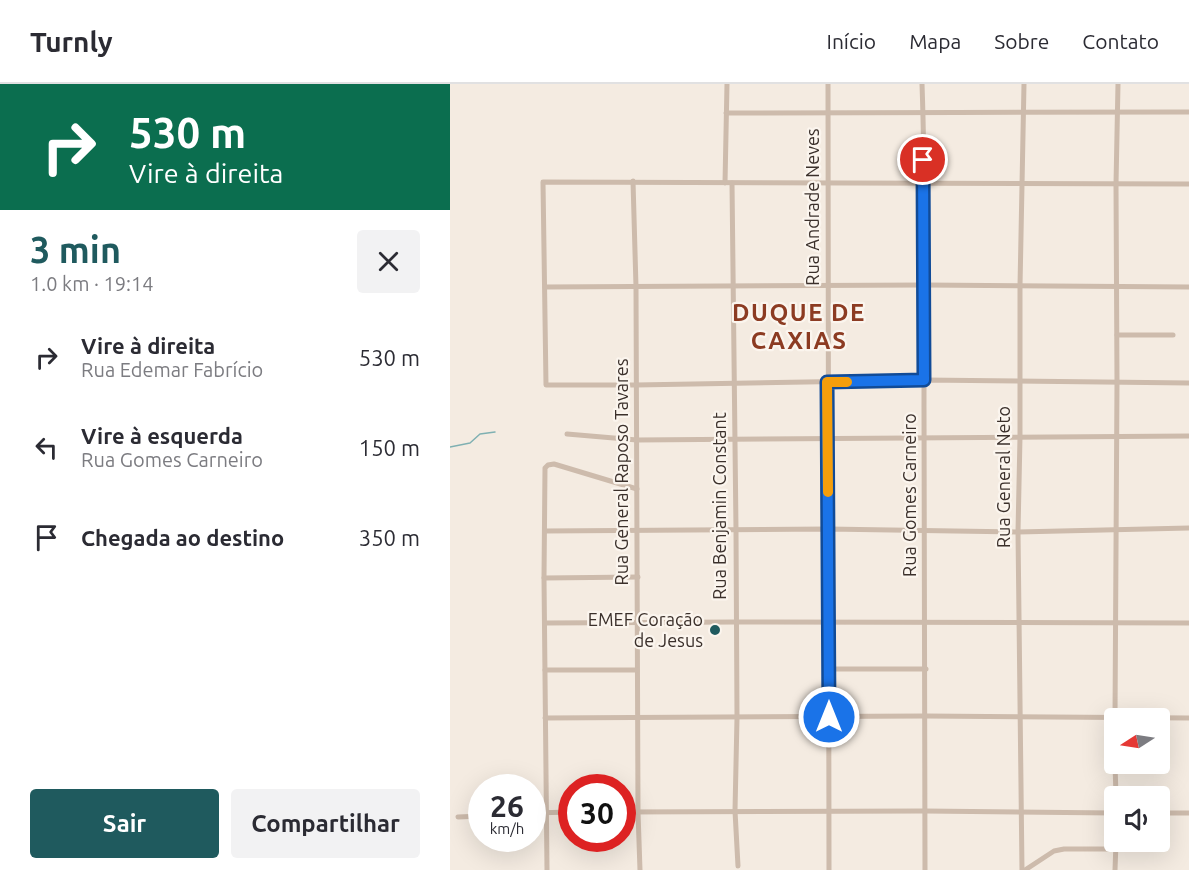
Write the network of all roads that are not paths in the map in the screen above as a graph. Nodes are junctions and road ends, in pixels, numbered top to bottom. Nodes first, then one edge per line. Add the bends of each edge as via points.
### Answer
1 (727, 84) edge
2 (828, 84) edge
3 (922, 84) edge
4 (1024, 84) edge
5 (1118, 84) edge
6 (1023, 112) junction
7 (1118, 112) junction
8 (1189, 112) edge
9 (726, 113) junction
10 (923, 113) junction
11 (828, 114) junction
12 (633, 181) junction
13 (729, 183) junction
14 (829, 183) junction
15 (923, 183) junction
16 (1022, 183) junction
17 (1116, 183) junction
18 (1189, 184) edge
19 (924, 285) junction
20 (636, 286) junction
21 (734, 286) junction
22 (828, 286) junction
23 (1020, 286) junction
24 (1117, 286) junction
25 (545, 287) junction
26 (1189, 287) edge
27 (1117, 334) junction
28 (1173, 335) dead end
29 (924, 380) junction
30 (1019, 380) junction
31 (827, 382) junction
32 (1117, 382) junction
33 (734, 383) junction
34 (1189, 383) edge
35 (636, 385) junction
36 (567, 434) dead end
37 (1116, 436) junction
38 (1189, 436) edge
39 (827, 437) junction
40 (1020, 437) junction
41 (924, 438) junction
42 (735, 439) junction
43 (637, 440) junction
44 (637, 489) junction
45 (1189, 528) edge
46 (828, 529) junction
47 (636, 530) junction
48 (736, 530) junction
49 (924, 530) junction
50 (1116, 530) junction
51 (545, 531) junction
52 (1018, 532) junction
53 (638, 577) junction
54 (544, 578) junction
55 (637, 622) junction
56 (736, 622) junction
57 (828, 622) junction
58 (546, 623) junction
59 (926, 623) junction
60 (1019, 623) junction
61 (1189, 623) edge
62 (1116, 624) junction
63 (829, 669) junction
64 (926, 669) junction
65 (546, 670) junction
66 (637, 670) junction
67 (1115, 708) edge
68 (926, 716) junction
69 (1021, 716) junction
70 (829, 717) junction
71 (545, 718) junction
72 (638, 718) junction
73 (736, 718) junction
74 (1104, 718) edge
75 (1170, 718) edge
76 (1189, 718) edge
77 (925, 811) junction
78 (1021, 811) junction
79 (547, 812) junction
80 (558, 812) edge
81 (735, 812) junction
82 (829, 812) junction
83 (638, 813) junction
84 (1104, 813) edge
85 (1170, 813) edge
86 (1189, 813) edge
87 (458, 817) dead end
88 (468, 817) edge
89 (1104, 849) edge
90 (1116, 852) edge
91 (738, 866) dead end
92 (547, 870) edge
93 (640, 870) edge
94 (829, 870) edge
95 (925, 870) edge
96 (1023, 870) edge
97 (1115, 870) edge

1 - 9 street, Rua Benjamin Constant
2 - 11 street, Rua Andrade Neves
3 - 10 street, Rua Gomes Carneiro
4 - 6 street, Rua General Neto
5 - 7 street
6 - 7 street
6 - 10 street
6 - 16 street, Rua General Neto
7 - 8 street
7 - 17 street
9 - 11 street
9 - 13 street, Rua Benjamin Constant
10 - 11 street
10 - 15 street, Rua Gomes Carneiro
11 - 14 street, Rua Andrade Neves
12 - 13 street
12 - 20 street, Rua General Raposo Tavares
12 - 25 street via 543,182
13 - 14 street
13 - 21 street, Rua Benjamin Constant
14 - 15 street
14 - 22 street, Rua Andrade Neves
15 - 16 street
15 - 19 street, Rua Gomes Carneiro
16 - 17 street
16 - 23 street, Rua General Neto
17 - 18 street
17 - 24 street
19 - 22 street
19 - 23 street
19 - 29 street, Rua Gomes Carneiro
20 - 21 street
20 - 25 street
20 - 35 street, Rua General Raposo Tavares
21 - 22 street
21 - 33 street, Rua Benjamin Constant
22 - 31 street, Rua Andrade Neves
23 - 24 street
23 - 30 street, Rua General Neto
24 - 26 street
24 - 27 street
25 - 35 street via 546,385
27 - 28 street
27 - 32 street
29 - 30 street
29 - 31 street
29 - 41 street, Rua Gomes Carneiro
30 - 32 street
30 - 40 street, Rua General Neto
31 - 33 street
31 - 39 street, Rua Andrade Neves
32 - 34 street
32 - 37 street
33 - 35 street
33 - 42 street, Rua Benjamin Constant
35 - 43 street, Rua General Raposo Tavares
36 - 43 street
37 - 38 street
37 - 40 street
37 - 50 street
39 - 41 street
39 - 42 street
39 - 46 street, Rua Andrade Neves
40 - 41 street
40 - 52 street, Rua General Neto
41 - 49 street, Rua Gomes Carneiro
42 - 43 street
42 - 48 street, Rua Benjamin Constant
43 - 44 street, Rua General Raposo Tavares
44 - 47 street, Rua General Raposo Tavares
44 - 51 street via 548,465
45 - 50 street
46 - 48 street
46 - 49 street
46 - 57 street, Rua Andrade Neves
47 - 48 street
47 - 51 street
47 - 53 street, Rua General Raposo Tavares
48 - 56 street, Rua Benjamin Constant
49 - 52 street
49 - 59 street, Rua Gomes Carneiro
50 - 52 street
50 - 62 street
51 - 54 street
52 - 60 street, Rua General Neto
53 - 54 street
53 - 55 street, Rua General Raposo Tavares
54 - 58 street
55 - 56 street
55 - 58 street
55 - 66 street, Rua General Raposo Tavares
56 - 57 street
56 - 73 street, Rua Benjamin Constant
57 - 59 street
57 - 63 street, Rua Andrade Neves
58 - 65 street
59 - 60 street
59 - 64 street, Rua Gomes Carneiro
60 - 62 street
60 - 69 street, Rua General Neto
61 - 62 street
62 - 67 street
63 - 64 street
63 - 70 street, Rua Andrade Neves
64 - 68 street, Rua Gomes Carneiro
65 - 66 street
65 - 71 street
66 - 72 street, Rua General Raposo Tavares
68 - 69 street
68 - 70 street
68 - 77 street, Rua Gomes Carneiro
69 - 74 street
69 - 78 street, Rua General Neto
70 - 73 street
70 - 82 street, Rua Andrade Neves
71 - 72 street
71 - 79 street
72 - 73 street
72 - 83 street, Rua General Raposo Tavares
73 - 81 street, Rua Benjamin Constant
75 - 76 street
77 - 78 street
77 - 82 street
77 - 95 street, Rua Gomes Carneiro
78 - 84 street
78 - 96 street, Rua General Neto
79 - 80 street
79 - 92 street
81 - 82 street
81 - 83 street
81 - 91 street, Rua Benjamin Constant
82 - 94 street, Rua Andrade Neves
83 - 93 street, Rua General Raposo Tavares
85 - 86 street
87 - 88 street
89 - 96 street via 1054,851
90 - 97 street

